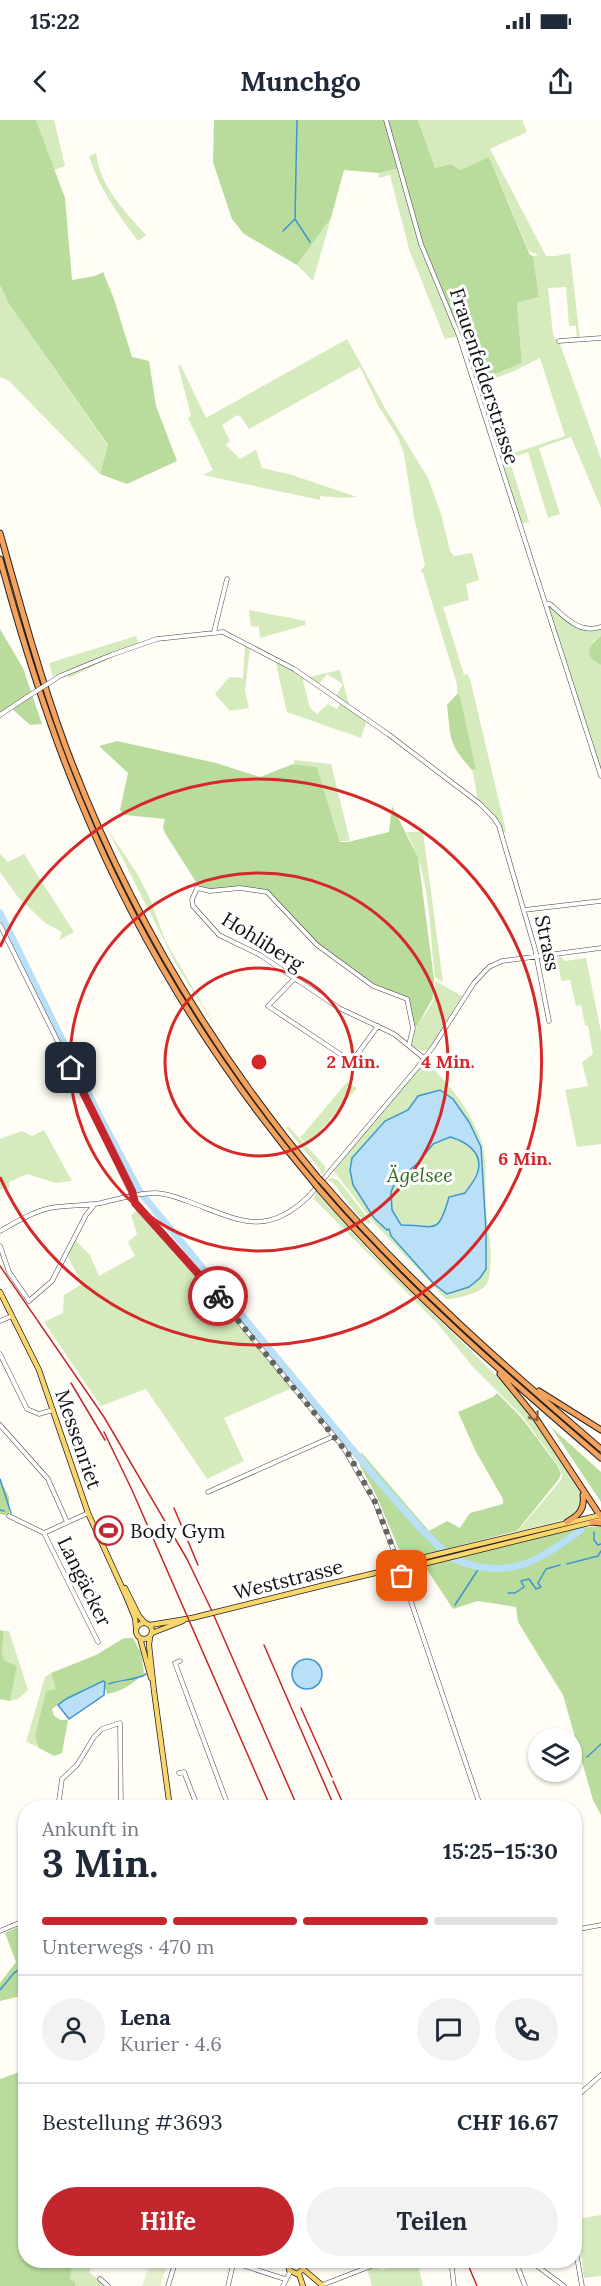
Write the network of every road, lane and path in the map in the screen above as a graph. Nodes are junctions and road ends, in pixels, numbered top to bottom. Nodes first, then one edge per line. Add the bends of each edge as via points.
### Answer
1 (386, 120) edge
2 (601, 338) edge
3 (559, 341) dead end
4 (0, 533) edge
5 (0, 559) edge
6 (227, 579) dead end
7 (546, 604) junction
8 (601, 627) edge
9 (214, 632) junction
10 (0, 715) edge
11 (600, 772) edge
12 (601, 901) edge
13 (524, 910) junction
14 (0, 925) edge
15 (601, 948) edge
16 (536, 956) junction
17 (295, 978) junction
18 (268, 1006) junction
19 (262, 1012) dead end
20 (549, 1021) dead end
21 (378, 1026) junction
22 (409, 1045) junction
23 (425, 1059) junction
24 (133, 1196) junction
25 (94, 1204) junction
26 (0, 1231) edge
27 (0, 1246) edge
28 (0, 1292) edge
29 (13, 1316) junction
30 (0, 1321) edge
31 (0, 1354) edge
32 (484, 1356) junction
33 (512, 1372) junction
34 (54, 1410) junction
35 (0, 1425) edge
36 (601, 1430) edge
37 (334, 1436) junction
38 (601, 1449) edge
39 (601, 1458) edge
40 (579, 1485) junction
41 (208, 1492) dead end
42 (88, 1513) junction
43 (9, 1516) dead end
44 (600, 1518) edge
45 (67, 1522) junction
46 (567, 1522) junction
47 (592, 1522) joint
48 (44, 1533) junction
49 (397, 1559) junction
50 (404, 1560) junction
51 (407, 1568) junction
52 (392, 1569) junction
53 (402, 1575) junction
54 (127, 1593) junction
55 (192, 1618) junction
56 (147, 1624) junction
57 (136, 1628) junction
58 (151, 1635) junction
59 (140, 1638) junction
60 (98, 1642) dead end
61 (180, 1661) dead end
62 (153, 1684) junction
63 (179, 1773) dead end
64 (59, 1800) edge
65 (121, 1800) edge
66 (169, 1800) edge
67 (195, 1800) edge
68 (226, 1800) edge
69 (478, 1800) edge
70 (18, 1923) edge
71 (601, 1924) edge
72 (582, 1928) edge
73 (0, 1931) edge
74 (601, 2075) edge
75 (582, 2092) edge
76 (174, 2268) edge
77 (232, 2268) edge
78 (252, 2268) edge
79 (289, 2268) edge
80 (367, 2268) edge
81 (453, 2268) edge
82 (519, 2268) edge
83 (540, 2268) edge
84 (579, 2268) edge
85 (303, 2269) joint
86 (290, 2272) junction
87 (299, 2274) junction
88 (285, 2279) junction
89 (100, 2280) dead end
90 (108, 2286) edge
91 (168, 2286) edge
92 (228, 2286) edge
93 (282, 2286) edge
94 (303, 2286) edge
95 (323, 2286) edge
96 (454, 2286) edge
97 (525, 2286) edge
98 (564, 2286) edge
99 (582, 2286) edge

1 - 7 street, Frauenfelderstrasse via 422,244 452,316
2 - 3 street
4 - 33 highway via 56,720 120,873 164,956 216,1041 321,1181 404,1270
5 - 32 highway via 33,673 87,818 124,897 210,1045 257,1112 317,1186 392,1269
6 - 9 street
7 - 8 street via 578,627
7 - 11 street, Frauenfelderstrasse
9 - 10 street, bridge via 157,639 111,655 60,676
9 - 13 street via 228,634 300,673 417,755 488,811 499,826
12 - 13 street, Strass
13 - 16 street, Strass
14 - 24 street
15 - 16 street
16 - 20 street, Strass
16 - 23 street via 502,961 484,971
17 - 18 street
17 - 21 street, Hohliberg via 339,1008
17 - 22 street, Hohliberg via 210,927 193,906 197,888 267,892 317,945 373,986 407,999 412,1028
18 - 19 street
18 - 21 street via 349,1060
21 - 22 street, Hohliberg
22 - 23 street, Hohliberg
23 - 24 street via 309,1196 278,1219 238,1220 170,1195
24 - 25 street
24 - 37 street via 138,1207 197,1271
25 - 26 street via 42,1210
25 - 27 street via 52,1281 29,1300 9,1272
28 - 29 main road, Messenriet
29 - 30 street
29 - 34 main road, Messenriet
31 - 34 street via 27,1409 39,1414
32 - 39 highway
32 -> 40 highway via 530,1410
33 - 36 highway
33 - 38 highway
34 - 42 main road, Messenriet
35 - 45 street via 48,1479
37 - 41 street
37 - 49 street via 368,1487
40 - 44 highway
40 - 46 highway via 584,1497 582,1509
42 - 45 street, Langäcker
42 - 54 main road, Messenriet
43 - 48 street, Langäcker
44 - 46 main road
44 - 47 highway
45 - 48 street, Langäcker
46 - 50 main road
47 - 51 main road
48 - 60 street, Langäcker
49 - 50 main road
49 - 52 main road
50 - 51 main road
51 - 53 main road
52 - 53 main road
52 - 55 main road, Weststrasse, bridge
53 - 69 street
54 - 56 main road, Messenriet
54 - 57 main road, Messenriet
55 - 56 main road, Weststrasse
55 - 58 main road, Weststrasse
56 - 57 main road
56 - 58 main road, Messenriet
57 - 59 main road, Messenriet
58 - 59 main road
58 - 62 main road, Messenriet
59 - 62 main road, Messenriet
61 - 68 street via 175,1663
62 - 66 main road
63 - 67 street via 184,1772
64 - 65 street via 62,1779 77,1765 93,1737 120,1723
70 - 73 street
71 - 72 street
74 - 75 street
76 - 91 street
77 - 92 street
78 - 88 street
79 - 86 main road
80 - 95 street
81 - 96 street
82 - 97 street
83 - 98 street
84 - 99 street
85 - 87 main road
85 - 95 main road
86 - 87 main road
86 - 88 street
87 - 94 main road
88 - 93 street
89 - 90 street

